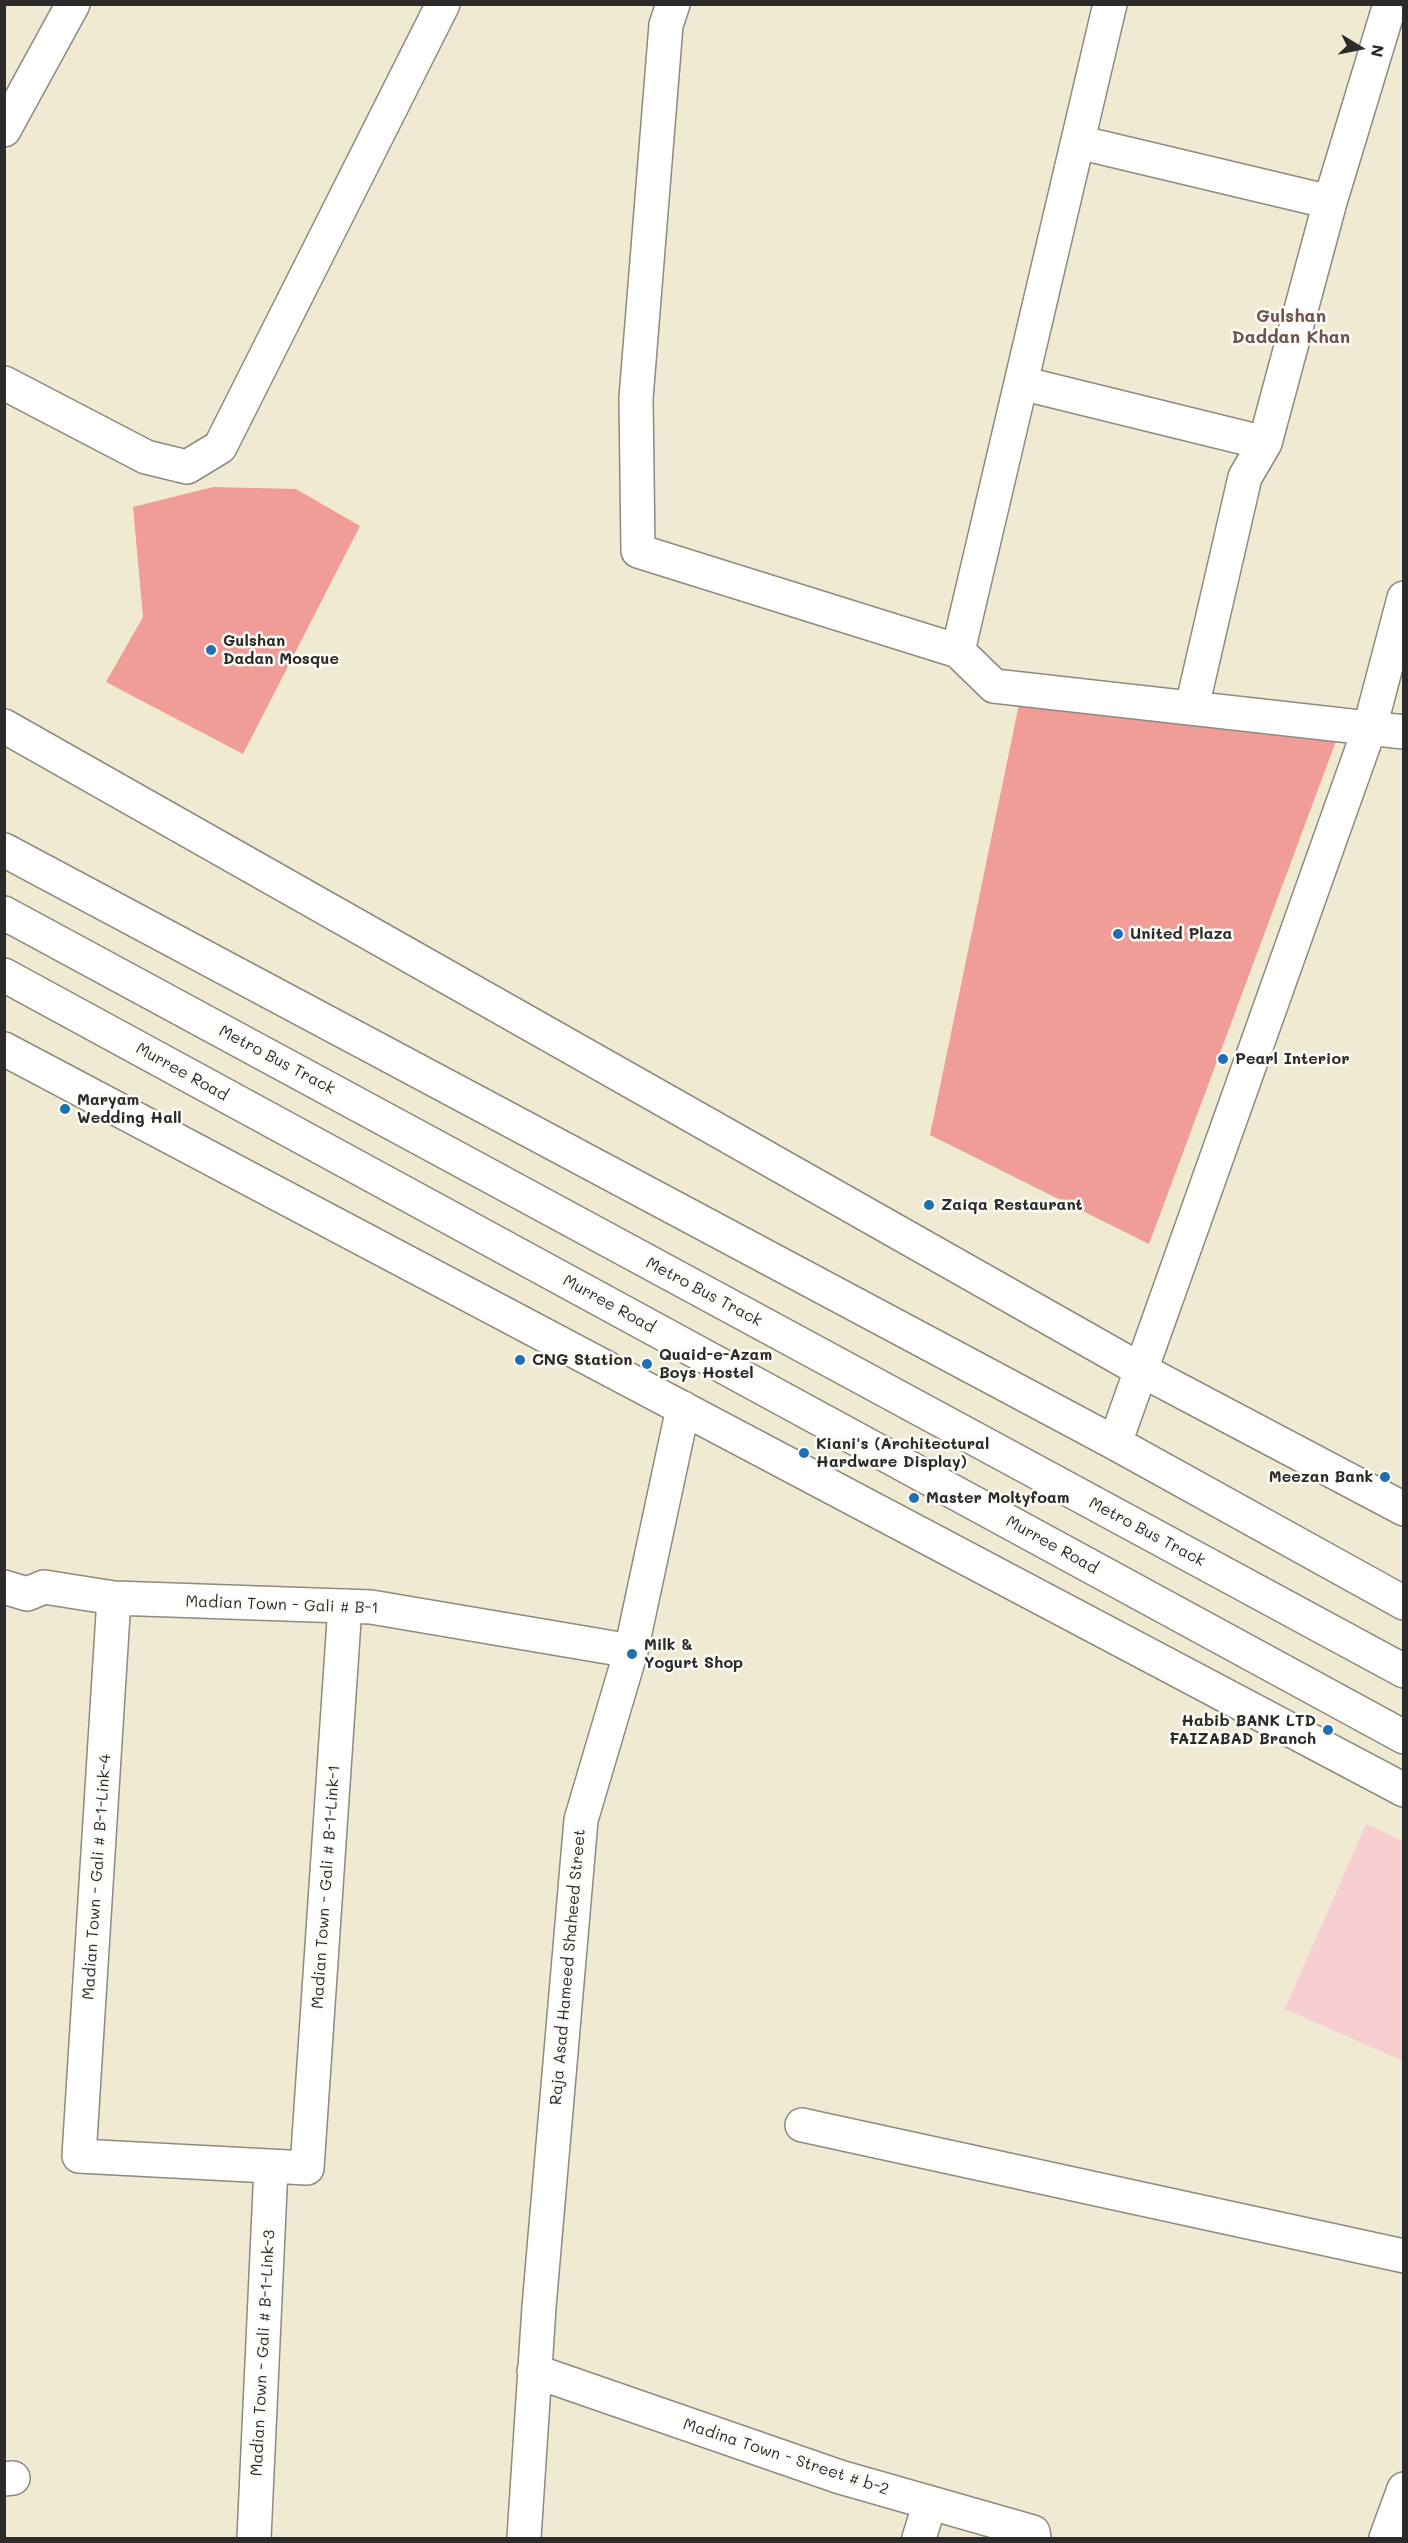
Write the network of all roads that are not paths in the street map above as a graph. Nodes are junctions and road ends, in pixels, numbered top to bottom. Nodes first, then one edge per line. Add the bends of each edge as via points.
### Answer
1 (73, 4) edge
2 (443, 4) edge
3 (673, 4) edge
4 (1110, 4) edge
5 (1390, 4) edge
6 (4, 130) edge
7 (1078, 142) junction
8 (1330, 202) junction
9 (1021, 382) junction
10 (4, 383) edge
11 (1265, 443) junction
12 (1404, 598) edge
13 (958, 651) junction
14 (1192, 707) junction
15 (4, 726) edge
16 (1370, 727) junction
17 (1404, 732) edge
18 (4, 850) edge
19 (4, 913) edge
20 (4, 975) edge
21 (4, 1049) edge
22 (1141, 1370) junction
23 (684, 1408) junction
24 (1115, 1443) junction
25 (1404, 1509) edge
26 (4, 1587) edge
27 (114, 1598) junction
28 (1404, 1603) edge
29 (345, 1606) junction
30 (631, 1651) junction
31 (1404, 1671) edge
32 (1404, 1737) edge
33 (1404, 1790) edge
34 (802, 2125) dead end
35 (271, 2167) junction
36 (1404, 2256) edge
37 (534, 2371) junction
38 (1404, 2489) edge
39 (930, 2503) junction
40 (254, 2538) edge
41 (524, 2538) edge
42 (919, 2538) edge
43 (1034, 2538) edge
44 (1386, 2538) edge

1 - 6 street
2 - 10 street via 220,447 187,467 146,457
3 - 13 street via 666,25 636,398 638,551
4 - 7 street
5 - 8 street
7 - 8 street
7 - 9 street
8 - 11 street
9 - 11 street
9 - 13 street
11 - 14 street via 1245,477
12 - 16 street
13 - 14 street via 994,686
14 - 16 street
15 - 22 street
16 - 17 street
16 - 22 street
18 - 24 street
19 - 31 street, Metro Bus Track
20 - 32 street, Murree Road
21 - 23 street
22 - 24 street
22 - 25 street
23 - 30 street, Raja Asad Hameed Shaheed Street
23 - 33 street
24 - 28 street
26 - 27 street, Madian Town - Gali # B-1 via 27,1594 44,1587
27 - 29 street, Madian Town - Gali # B-1
27 - 35 street, Madian Town - Gali # B-1-Link-4 via 80,2156
29 - 30 street, Madian Town - Gali # B-1 via 372,1607
29 - 35 street, Madian Town - Gali # B-1-Link-1 via 307,2168
30 - 37 street, Raja Asad Hameed Shaheed Street via 582,1820
34 - 36 street
35 - 40 street, Madian Town - Gali # B-1-Link-3
37 - 39 street, Madina Town - Street # b-2 via 840,2477
37 - 41 street, Raja Asad Hameed Shaheed Street
38 - 44 street
39 - 42 street
39 - 43 street, Madina Town - Street # b-2 via 1033,2532

